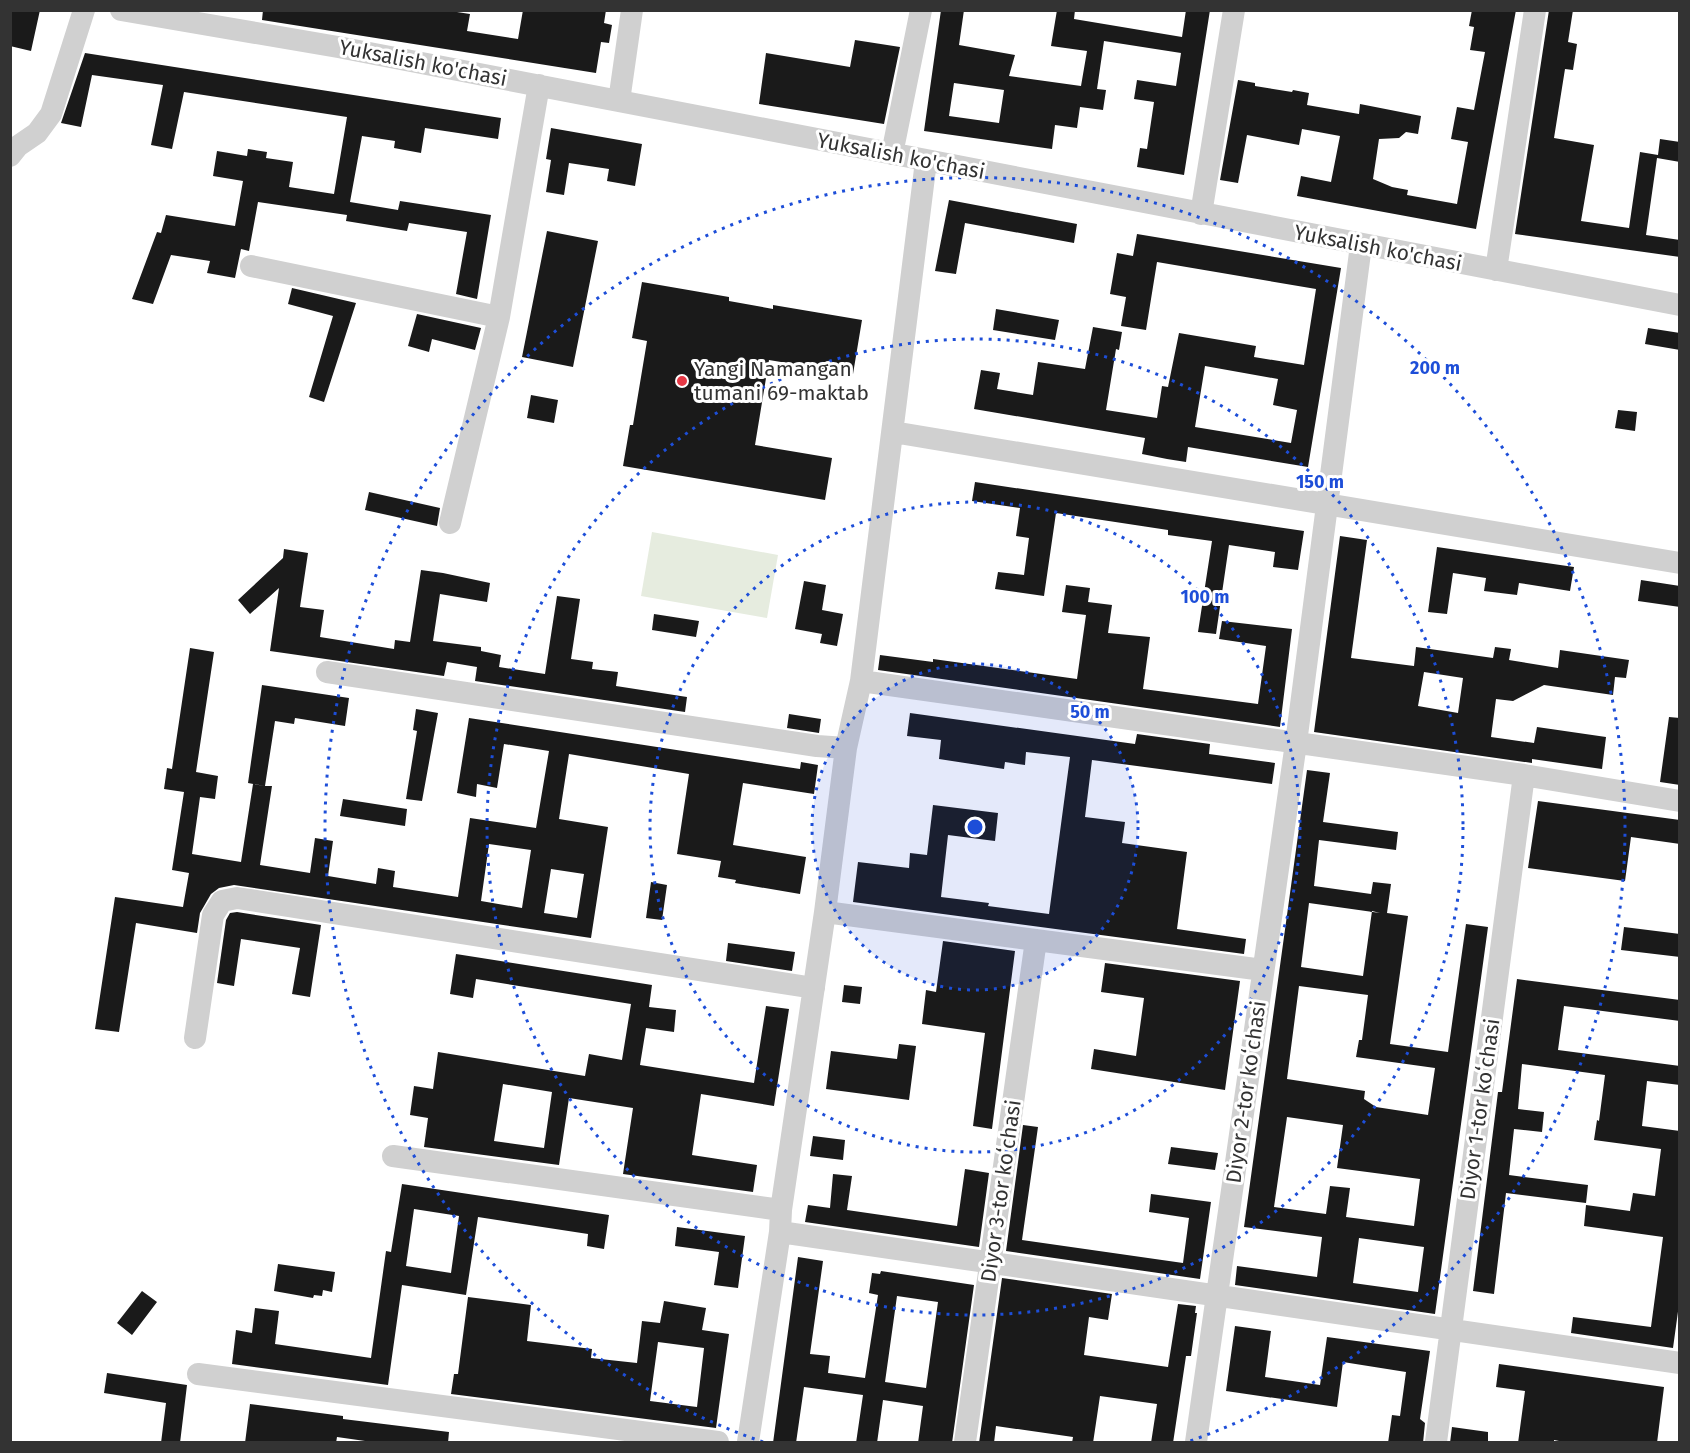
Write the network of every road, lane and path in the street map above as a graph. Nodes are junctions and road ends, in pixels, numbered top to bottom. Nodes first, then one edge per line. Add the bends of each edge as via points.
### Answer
1 (84, 10) edge
2 (121, 10) edge
3 (632, 10) edge
4 (921, 10) edge
5 (1234, 10) edge
6 (1535, 10) edge
7 (538, 85) junction
8 (619, 100) junction
9 (892, 154) junction
10 (10, 156) edge
11 (926, 161) junction
12 (1201, 214) junction
13 (1361, 245) junction
14 (251, 266) dead end
15 (1496, 270) junction
16 (1680, 305) edge
17 (498, 317) junction
18 (893, 432) junction
19 (1327, 504) junction
20 (450, 523) dead end
21 (1680, 563) edge
22 (327, 672) dead end
23 (861, 681) junction
24 (1296, 742) junction
25 (846, 748) junction
26 (1524, 775) junction
27 (1680, 801) edge
28 (825, 912) junction
29 (1036, 940) junction
30 (1263, 970) junction
31 (814, 988) junction
32 (195, 1038) dead end
33 (393, 1156) dead end
34 (781, 1210) junction
35 (780, 1232) junction
36 (991, 1264) junction
37 (1217, 1296) junction
38 (1451, 1330) junction
39 (1680, 1363) edge
40 (198, 1374) dead end
41 (718, 1443) edge
42 (748, 1443) edge
43 (965, 1443) edge
44 (1196, 1443) edge
45 (1436, 1443) edge

1 - 10 street via 51,114 37,133
2 - 7 street, Yuksalish ko'chasi
3 - 8 street
4 - 9 street
5 - 12 street
6 - 15 street
7 - 8 street, Yuksalish ko'chasi
7 - 17 street
8 - 9 street, Yuksalish ko'chasi
9 - 11 street, Yuksalish ko'chasi
11 - 12 street, Yuksalish ko'chasi
11 - 18 street
12 - 13 street, Yuksalish ko'chasi
13 - 15 street, Yuksalish ko'chasi
13 - 19 street, Diyor 2-tor koʻchasi
14 - 17 street
15 - 16 street, Yuksalish ko'chasi
17 - 20 street
18 - 19 street
18 - 23 street
19 - 21 street
19 - 24 street, Diyor 2-tor koʻchasi
22 - 25 street
23 - 24 street
23 - 25 street
24 - 26 street
24 - 30 street, Diyor 2-tor koʻchasi
25 - 28 street
26 - 27 street
26 - 38 street, Diyor 1-tor koʻchasi
28 - 29 street
28 - 31 street
29 - 30 street
29 - 36 street, Diyor 3-tor koʻchasi
30 - 37 street, Diyor 2-tor koʻchasi
31 - 32 street via 237,898 222,901 213,915
31 - 34 street
33 - 34 street
34 - 35 street
35 - 36 street
35 - 42 street
36 - 37 street
36 - 43 street, Diyor 3-tor koʻchasi
37 - 38 street
37 - 44 street, Diyor 2-tor koʻchasi
38 - 39 street
38 - 45 street, Diyor 1-tor koʻchasi
40 - 41 street

